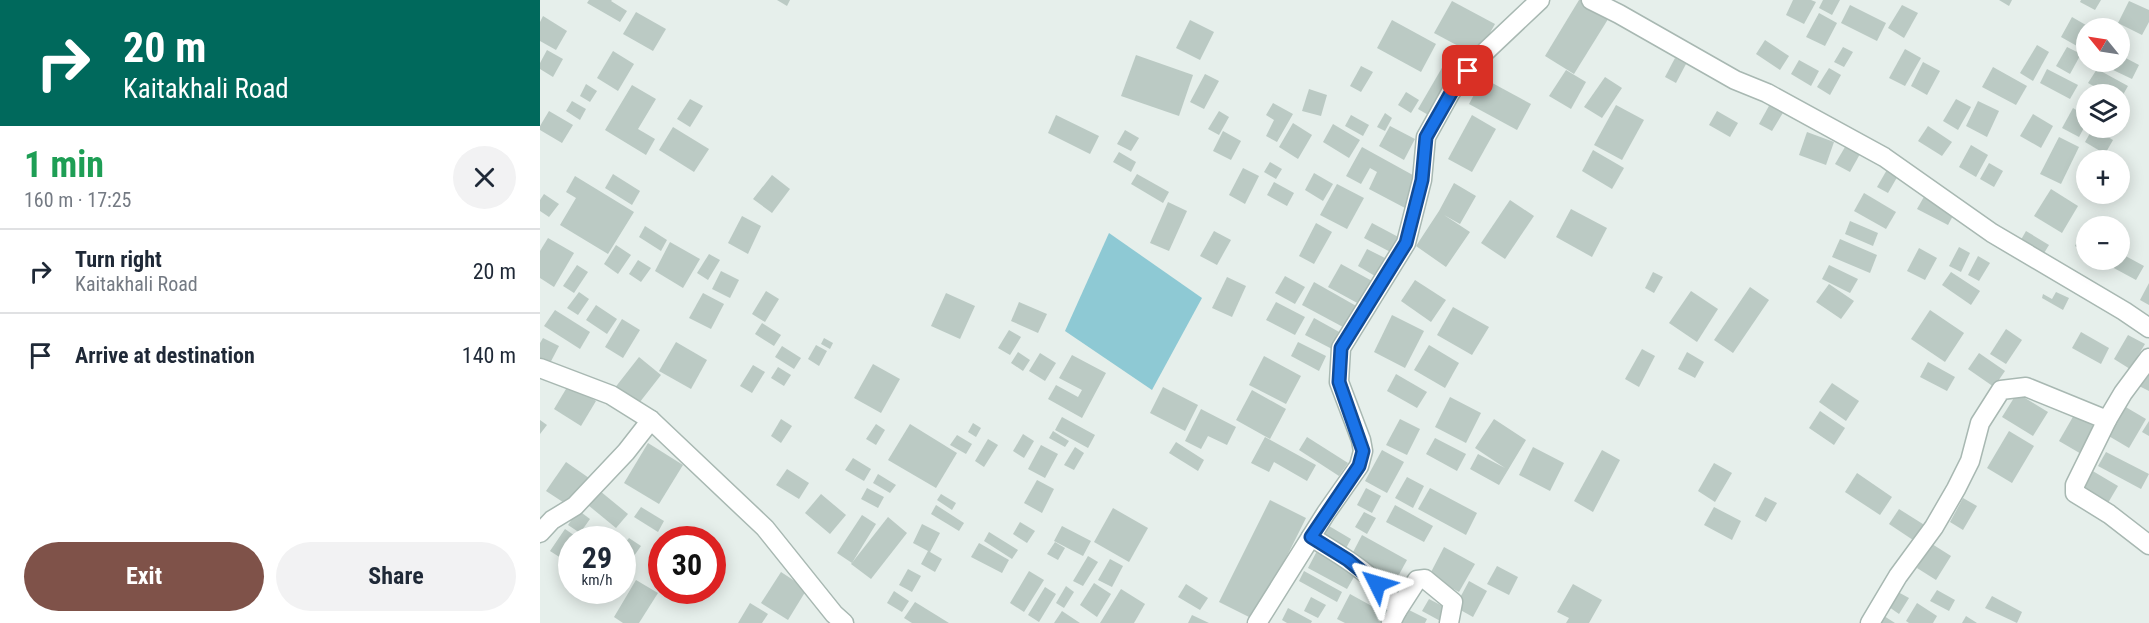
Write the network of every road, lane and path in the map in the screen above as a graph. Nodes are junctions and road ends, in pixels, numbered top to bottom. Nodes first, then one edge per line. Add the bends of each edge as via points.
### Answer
1 (1540, 0) edge
2 (1591, 0) edge
3 (2149, 328) edge
4 (2149, 358) edge
5 (540, 368) edge
6 (651, 420) junction
7 (2107, 420) junction
8 (540, 532) edge
9 (1311, 537) junction
10 (2149, 545) edge
11 (1394, 617) edge
12 (844, 623) edge
13 (1257, 623) edge
14 (1449, 623) edge
15 (1870, 623) edge

1 - 9 street via 1468,71 1426,137 1422,180 1406,243 1341,348 1339,382 1363,451 1359,466
2 - 3 street via 1884,157 1992,233
4 - 7 street
5 - 6 street via 611,395
6 - 8 street via 575,506
6 - 12 street via 765,528
7 - 10 street via 2075,485 2075,493
7 - 15 street via 2026,387 2001,390 1980,423 1970,461 1956,489
9 - 11 street via 1377,584 1395,602
9 - 13 street
11 - 14 street via 1417,580 1425,579 1453,602

